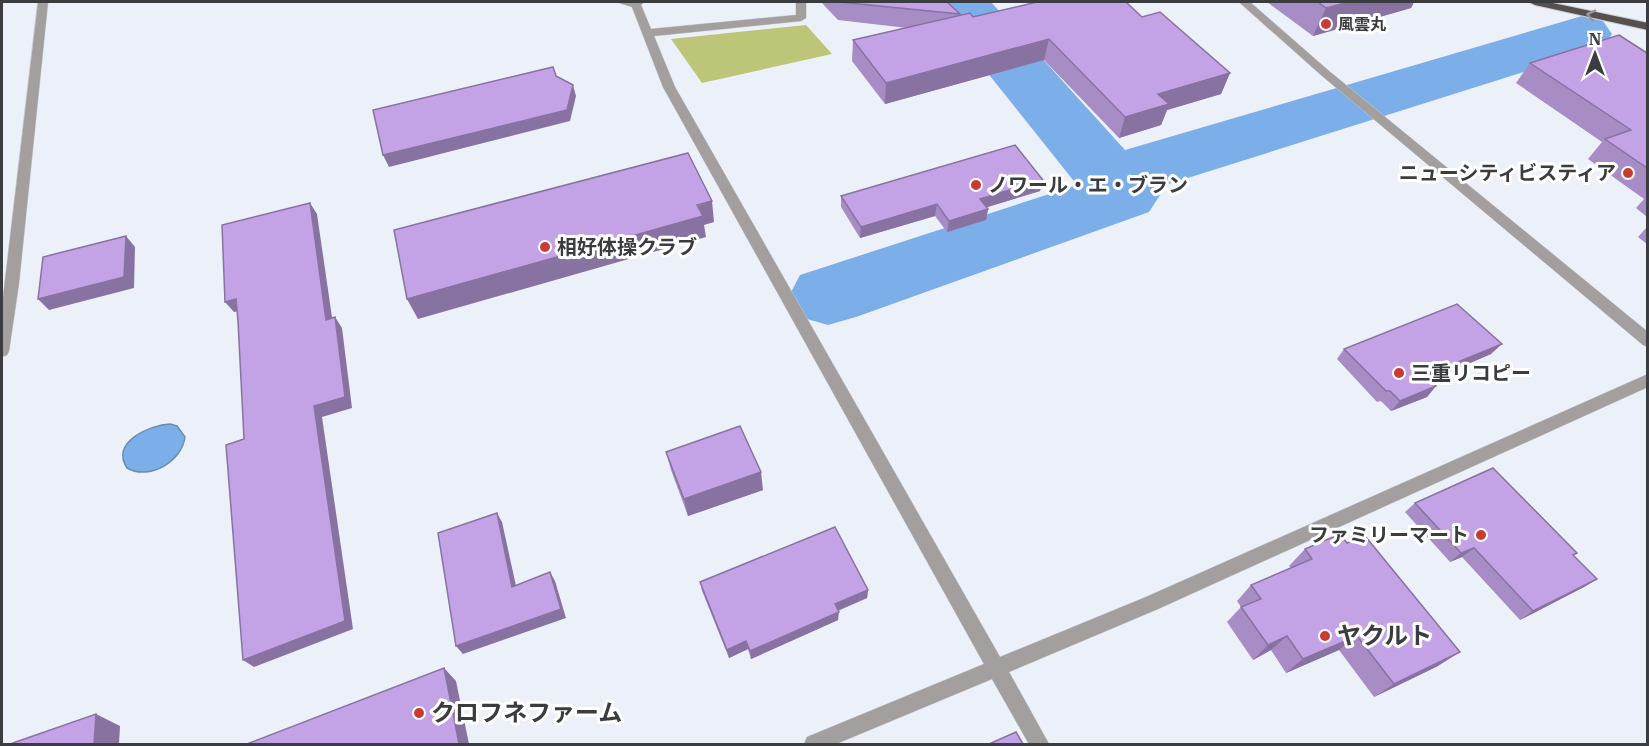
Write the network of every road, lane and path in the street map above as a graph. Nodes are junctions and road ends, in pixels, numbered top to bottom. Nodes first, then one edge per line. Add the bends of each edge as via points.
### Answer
1 (43, 2) edge
2 (801, 2) edge
3 (1244, 2) edge
4 (1535, 2) edge
5 (632, 3) edge
6 (1647, 27) edge
7 (647, 33) junction
8 (1647, 342) edge
9 (2, 351) edge
10 (1647, 380) edge
11 (998, 668) junction
12 (814, 744) edge
13 (1039, 744) edge

1 - 9 street
2 - 7 street via 801,18
3 - 8 street
6 -> 4 highway
5 - 7 street
7 - 11 street via 669,87
10 - 11 street via 1152,603
11 - 12 street
11 - 13 street

